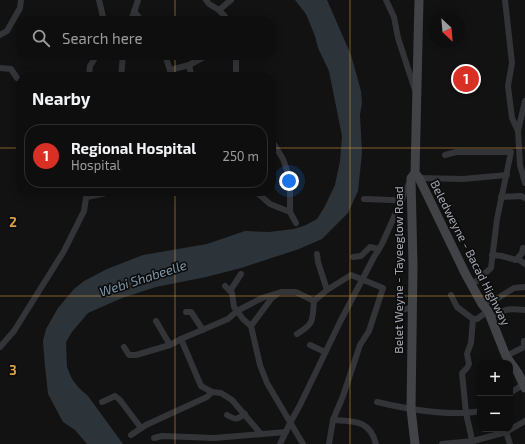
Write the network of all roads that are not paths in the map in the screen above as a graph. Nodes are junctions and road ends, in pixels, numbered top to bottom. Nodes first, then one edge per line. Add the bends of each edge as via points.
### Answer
1 (21, 0) edge
2 (99, 0) edge
3 (138, 0) edge
4 (206, 0) edge
5 (231, 0) edge
6 (386, 0) edge
7 (419, 0) edge
8 (505, 0) edge
9 (134, 10) junction
10 (220, 10) junction
11 (103, 16) edge
12 (132, 16) edge
13 (138, 16) edge
14 (225, 16) edge
15 (0, 35) edge
16 (94, 60) edge
17 (121, 60) edge
18 (167, 60) edge
19 (198, 60) edge
20 (236, 60) edge
21 (189, 65) junction
22 (0, 68) edge
23 (170, 70) joint
24 (89, 72) edge
25 (121, 72) edge
26 (191, 72) edge
27 (236, 72) edge
28 (16, 76) edge
29 (417, 96) junction
30 (525, 101) edge
31 (518, 130) junction
32 (276, 147) edge
33 (445, 154) dead end
34 (507, 174) junction
35 (415, 176) junction
36 (525, 183) edge
37 (87, 196) edge
38 (261, 196) edge
39 (502, 197) junction
40 (525, 198) edge
41 (364, 199) dead end
42 (401, 201) junction
43 (290, 212) junction
44 (296, 223) dead end
45 (379, 249) junction
46 (522, 253) edge
47 (317, 254) dead end
48 (492, 255) junction
49 (353, 257) dead end
50 (525, 264) edge
51 (241, 274) dead end
52 (363, 280) junction
53 (472, 285) junction
54 (225, 286) dead end
55 (525, 287) edge
56 (327, 290) junction
57 (230, 291) junction
58 (281, 292) junction
59 (451, 295) dead end
60 (314, 302) junction
61 (482, 304) junction
62 (412, 307) junction
63 (403, 310) dead end
64 (525, 310) edge
65 (237, 311) junction
66 (186, 312) dead end
67 (489, 314) junction
68 (473, 319) junction
69 (156, 321) dead end
70 (251, 326) junction
71 (203, 330) junction
72 (297, 334) dead end
73 (181, 339) junction
74 (524, 340) dead end
75 (310, 345) dead end
76 (170, 346) junction
77 (0, 347) edge
78 (124, 347) dead end
79 (325, 352) junction
80 (506, 356) junction
81 (521, 380) edge
82 (513, 389) edge
83 (212, 392) junction
84 (102, 402) dead end
85 (377, 402) dead end
86 (411, 409) junction
87 (477, 412) edge
88 (245, 414) junction
89 (466, 414) junction
90 (227, 415) dead end
91 (333, 420) junction
92 (525, 421) edge
93 (290, 423) junction
94 (141, 428) junction
95 (513, 428) edge
96 (286, 432) junction
97 (506, 432) joint
98 (261, 434) junction
99 (130, 435) dead end
100 (154, 438) dead end
101 (473, 442) edge
102 (280, 444) edge
103 (303, 444) edge
104 (329, 444) edge
105 (376, 444) edge
106 (414, 444) edge
107 (442, 444) edge
108 (510, 444) edge

1 - 15 street via 20,8 10,20 7,31
2 - 11 street
3 - 9 street
4 - 10 street
5 - 10 street
6 - 29 street via 394,17 395,38
7 - 29 main road, Belet Weyne - Tayeeglow Road
8 - 31 street via 512,63 508,86 512,118
9 - 12 street
9 - 13 street
10 - 14 street
16 - 24 street
17 - 25 street
18 - 23 street
19 - 21 street
20 - 27 street
21 - 23 street
21 - 26 street
22 - 28 street via 11,68
29 - 35 main road, Belet Weyne - Tayeeglow Road
30 - 31 street
31 - 36 street via 520,166
32 - 43 street via 290,179
33 - 34 street via 511,152
34 - 35 street via 464,179
34 - 39 street
35 - 42 street
35 - 53 main road, Beledweyne - Bacad Highway
35 - 62 main road, Belet Weyne - Tayeeglow Road
37 - 77 street via 84,211 64,251 14,331
38 - 43 street via 270,204
39 - 40 street
39 - 48 street
41 - 42 street
42 - 45 street
43 - 44 street
45 - 49 street via 370,247 361,256
45 - 52 street
46 - 48 street via 516,260
46 - 50 street
47 - 56 street
48 - 53 street via 490,268
51 - 57 street
52 - 56 street via 352,274
52 - 79 street
52 - 91 street via 383,288 369,331 360,345
53 - 61 main road, Beledweyne - Bacad Highway
54 - 57 street
55 - 61 street via 514,288
56 - 60 street
57 - 65 street
58 - 60 street via 296,292
58 - 65 street via 262,298
58 - 70 street via 271,299
59 - 68 street via 457,307
60 - 72 street via 311,324
61 - 67 main road, Beledweyne - Bacad Highway
62 - 63 street
62 - 86 main road, Belet Weyne - Tayeeglow Road
64 - 67 street via 513,309
65 - 70 street
65 - 71 street via 228,319
66 - 71 street via 192,312
67 - 68 street
67 - 80 main road, Beledweyne - Bacad Highway
68 - 89 street via 471,343 467,354 469,364 462,373
69 - 76 street
70 - 93 street via 267,383
71 - 73 street
73 - 76 street
73 - 83 street via 201,386
74 - 80 street via 522,348
75 - 79 street
76 - 78 street via 136,355 129,355
79 - 93 street
80 - 81 main road, Beledweyne - Bacad Highway
81 - 82 street
83 - 88 street via 221,393 232,400
83 - 94 street via 207,397
84 - 94 street via 115,396
85 - 86 street
86 - 89 street
86 - 106 main road, Belet Weyne - Tayeeglow Road
87 - 89 street
88 - 90 street via 238,419
88 - 98 street
89 - 101 street
91 - 104 street
91 - 105 street via 363,424 370,429
92 - 95 street
93 - 96 street
93 - 103 street
94 - 99 street
96 - 98 street
96 - 102 street
97 - 101 street
97 - 108 street
98 - 100 street via 214,438
101 - 107 street

